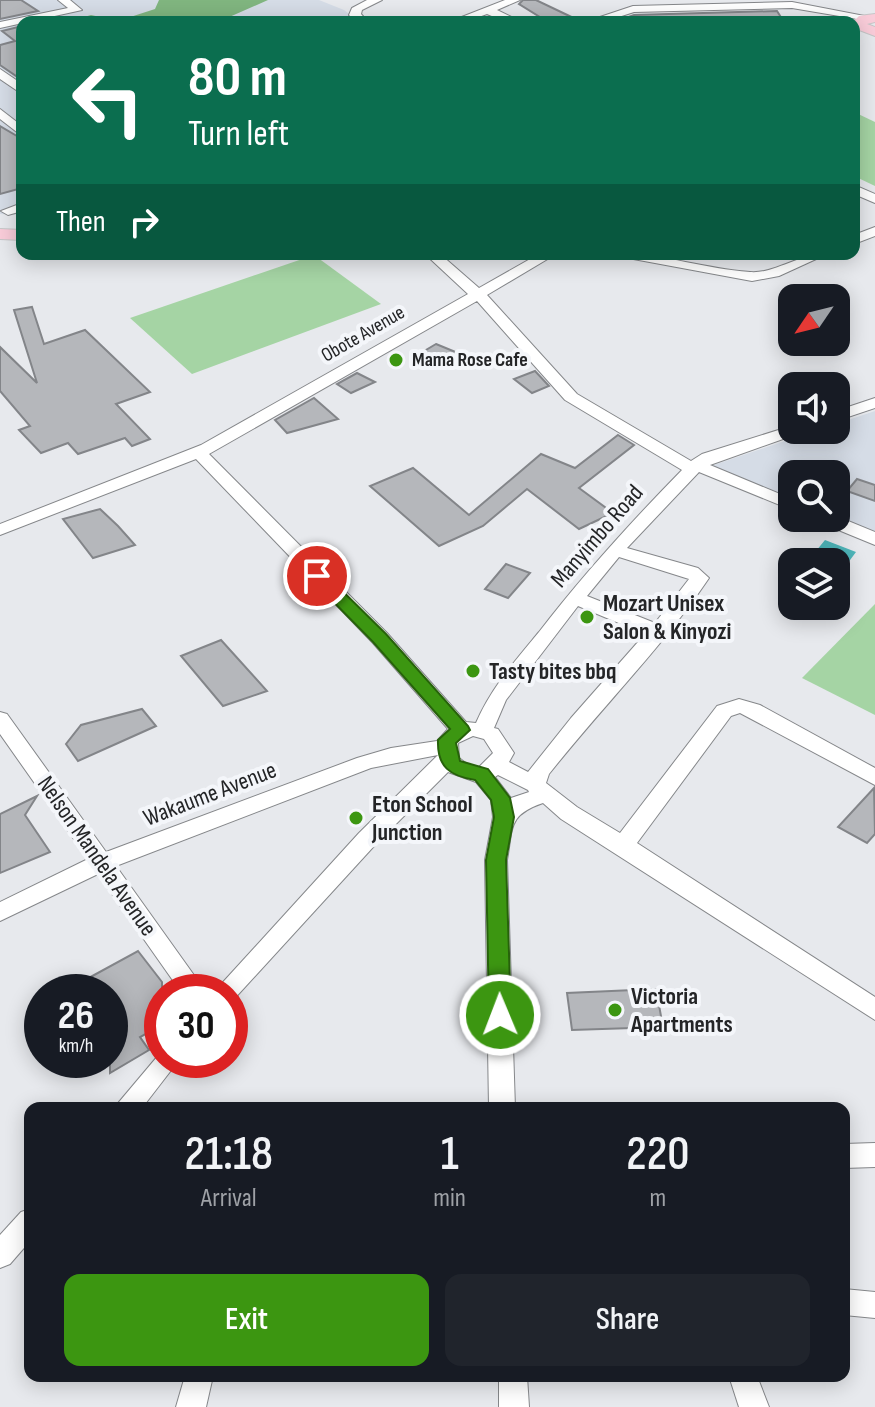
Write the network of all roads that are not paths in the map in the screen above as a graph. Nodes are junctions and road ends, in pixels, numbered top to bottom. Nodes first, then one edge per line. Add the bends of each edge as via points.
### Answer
1 (63, 0) edge
2 (377, 0) edge
3 (515, 0) edge
4 (803, 3) edge
5 (486, 10) junction
6 (46, 16) edge
7 (358, 16) edge
8 (470, 16) edge
9 (501, 16) edge
10 (610, 16) edge
11 (841, 16) edge
12 (0, 73) edge
13 (16, 85) edge
14 (0, 113) edge
15 (16, 127) edge
16 (439, 260) edge
17 (538, 260) edge
18 (660, 260) edge
19 (805, 260) edge
20 (478, 293) junction
21 (875, 403) edge
22 (850, 411) edge
23 (778, 435) edge
24 (198, 452) junction
25 (694, 467) junction
26 (778, 500) edge
27 (850, 528) edge
28 (0, 530) edge
29 (875, 539) edge
30 (615, 550) junction
31 (575, 598) junction
32 (658, 632) junction
33 (0, 719) edge
34 (472, 730) junction
35 (448, 753) junction
36 (490, 770) junction
37 (875, 777) edge
38 (539, 790) junction
39 (504, 817) junction
40 (623, 845) junction
41 (100, 863) junction
42 (0, 912) edge
43 (181, 974) edge
44 (243, 974) edge
45 (875, 1010) edge
46 (152, 1078) edge
47 (132, 1102) edge
48 (502, 1102) edge
49 (875, 1155) edge
50 (850, 1156) edge
51 (24, 1228) edge
52 (0, 1255) edge
53 (850, 1303) edge
54 (875, 1305) edge
55 (197, 1382) edge
56 (513, 1382) edge
57 (745, 1382) edge
58 (191, 1407) edge
59 (514, 1407) edge
60 (754, 1407) edge

1 - 6 street via 77,10
2 - 7 street via 355,11
3 - 5 street
4 - 10 street via 633,9
4 - 11 street
5 - 8 street
5 - 9 street
12 - 13 street
14 - 15 street
16 - 20 street
17 - 20 street, Obote Avenue
18 - 19 street via 752,277
20 - 24 street, Obote Avenue
20 - 25 street via 571,397
21 - 22 street
23 - 25 street, Manyimbo Road
24 - 28 street, Obote Avenue
24 - 34 street
25 - 26 street
25 - 30 street, Manyimbo Road
27 - 29 street
30 - 31 street, Manyimbo Road
30 - 32 street via 700,578
31 - 32 street
31 - 34 street, Manyimbo Road
32 - 38 street via 539,772
33 - 41 street, Nelson Mandela Avenue
34 - 35 street via 447,740
34 - 36 street via 498,740 504,753
35 - 36 street via 459,771
35 - 41 street, Wakaume Avenue via 364,763
35 - 44 street
36 - 38 street
36 - 39 street
37 - 40 street via 753,710 730,707
38 - 39 street
38 - 40 street
39 - 48 street via 496,860
40 - 45 street
41 - 42 street, Wakaume Avenue
41 - 43 street, Nelson Mandela Avenue
46 - 47 street
49 - 50 street
51 - 52 street
53 - 54 street
55 - 58 street
56 - 59 street
57 - 60 street

